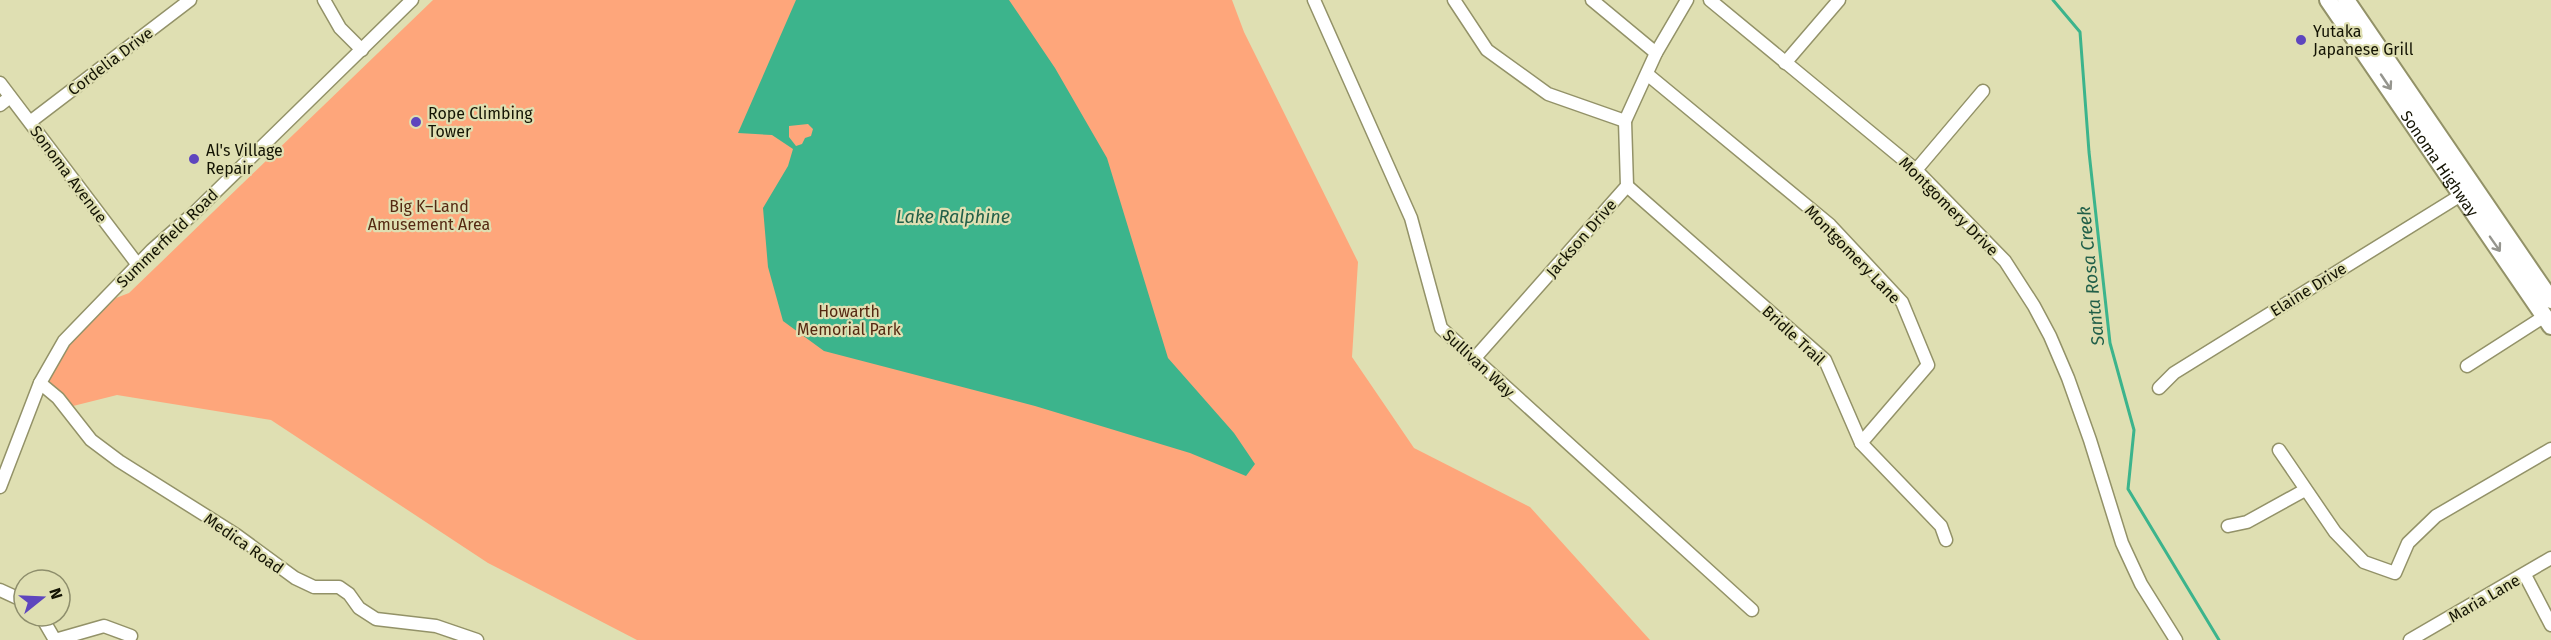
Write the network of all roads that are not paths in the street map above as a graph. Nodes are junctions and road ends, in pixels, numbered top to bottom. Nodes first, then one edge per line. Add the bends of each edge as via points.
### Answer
1 (190, 0) edge
2 (324, 0) edge
3 (412, 0) edge
4 (1314, 0) edge
5 (1454, 0) edge
6 (1592, 0) edge
7 (1687, 0) edge
8 (1710, 0) edge
9 (1839, 0) edge
10 (2343, 4) edge
11 (362, 50) junction
12 (1656, 53) junction
13 (1785, 63) junction
14 (1647, 74) junction
15 (0, 84) edge
16 (1983, 91) dead end
17 (5, 101) edge
18 (1625, 121) junction
19 (30, 122) junction
20 (1916, 170) junction
21 (1627, 186) junction
22 (2461, 195) junction
23 (138, 265) junction
24 (2551, 300) edge
25 (2548, 321) edge
26 (1474, 360) junction
27 (2467, 366) dead end
28 (40, 383) junction
29 (2159, 388) dead end
30 (1861, 442) junction
31 (2551, 449) edge
32 (2279, 450) dead end
33 (4, 461) edge
34 (0, 487) edge
35 (2306, 490) junction
36 (2228, 526) dead end
37 (1946, 540) dead end
38 (2551, 558) edge
39 (2525, 575) junction
40 (1752, 610) dead end
41 (2551, 625) edge
42 (131, 636) dead end
43 (2415, 639) edge
44 (56, 640) edge
45 (477, 640) edge
46 (2176, 640) edge

1 - 19 street, Cordelia Drive
2 - 11 street via 340,28
3 - 11 street, Summerfield Road
4 - 26 street, Sullivan Way via 1411,218 1441,328
5 - 18 street via 1487,50 1548,94
6 - 12 street
7 - 12 street, Jackson Drive
8 - 13 street, Montgomery Drive
9 - 13 street
10 -> 22 main road, Sonoma Highway
10 - 24 main road, Sonoma Highway
11 - 23 street, Summerfield Road
12 - 14 street, Jackson Drive
13 - 20 street, Montgomery Drive
14 - 18 street, Jackson Drive
14 - 30 street, Montgomery Lane via 1830,225 1902,302 1928,365
15 - 17 street, Sonoma Avenue
16 - 20 street
17 - 19 street, Sonoma Avenue
18 - 21 street, Jackson Drive
19 - 23 street, Sonoma Avenue
20 - 46 street, Montgomery Drive via 2005,261 2034,306 2068,378 2122,543 2141,585
21 - 26 street, Jackson Drive
21 - 30 street, Bridle Trail via 1825,360
22 -> 25 main road, Sonoma Highway
22 - 29 street, Elaine Drive via 2174,373
23 - 28 street, Summerfield Road via 64,341
25 - 27 street
26 - 40 street, Sullivan Way
28 - 33 street, Summerfield Road
28 - 45 street, Medica Road via 58,398 91,440 295,578 314,587 339,587 376,619 436,626
30 - 37 street, Bridle Trail via 1941,526
31 - 35 street via 2436,516 2408,543 2395,573 2364,562 2335,532
32 - 35 street
33 - 34 street, Summerfield Road
35 - 36 street via 2247,522
38 - 39 street, Maria Lane
39 - 41 street
39 - 43 street, Maria Lane
42 - 44 street via 104,626

